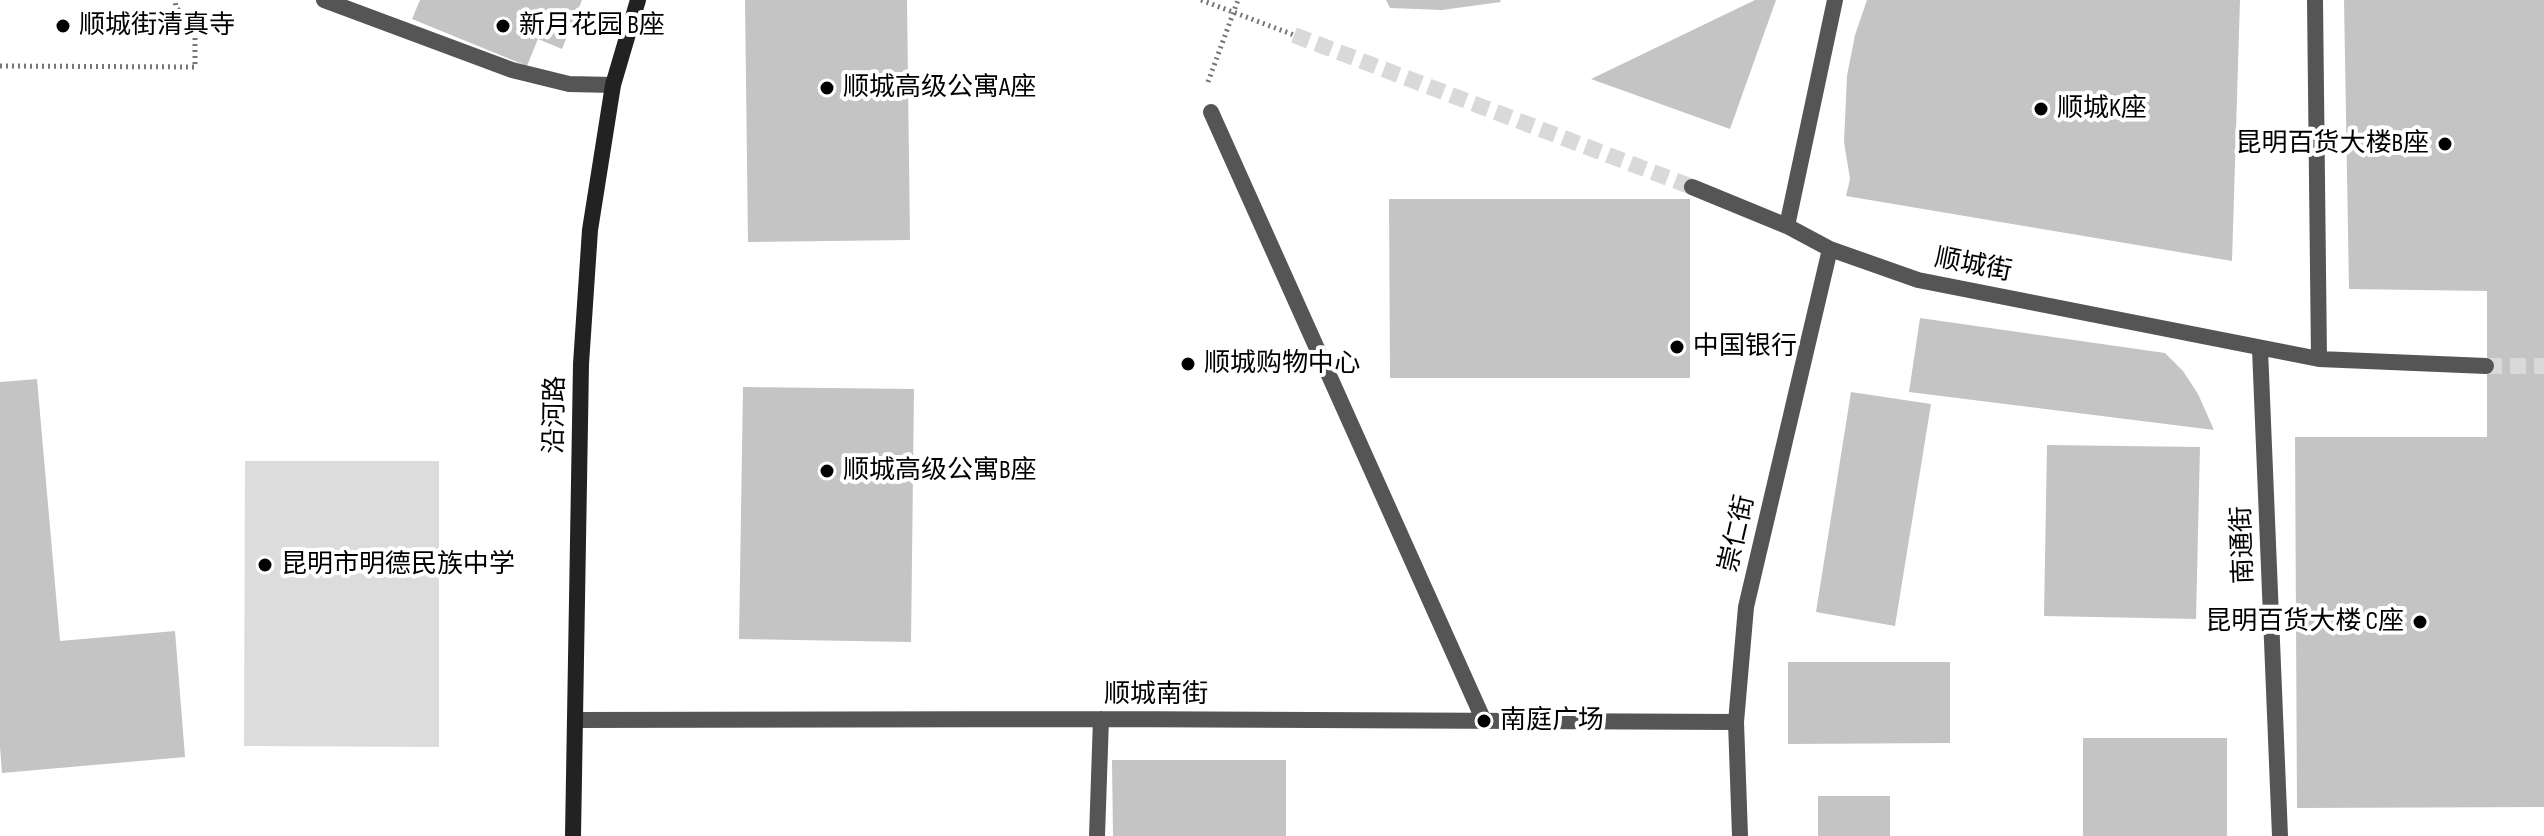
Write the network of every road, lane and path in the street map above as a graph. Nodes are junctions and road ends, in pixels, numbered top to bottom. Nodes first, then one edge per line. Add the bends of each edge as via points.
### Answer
1 (175, 0) edge
2 (324, 0) edge
3 (638, 0) edge
4 (1201, 0) edge
5 (1231, 0) edge
6 (1238, 0) edge
7 (1835, 0) edge
8 (2315, 0) edge
9 (1232, 12) junction
10 (1294, 35) tunnel mouth
11 (0, 66) edge
12 (613, 85) junction
13 (1211, 112) joint
14 (1692, 187) tunnel mouth
15 (1787, 226) junction
16 (1830, 249) junction
17 (2260, 349) junction
18 (2319, 359) junction
19 (2486, 366) tunnel mouth
20 (1101, 719) junction
21 (575, 720) junction
22 (1484, 721) junction
23 (1736, 722) junction
24 (573, 836) edge
25 (1097, 836) edge
26 (1740, 836) edge
27 (2280, 836) edge

1 - 11 path via 195,29 195,67
2 - 12 street via 512,70 569,84
3 - 12 street, 沿河路
4 - 9 path
5 - 9 path
6 - 9 path
7 - 15 street
8 - 18 street
9 - 10 path
9 - 13 path via 1204,96
12 - 21 street, 沿河路 via 590,230 582,349
13 - 22 street
14 - 15 street, 顺城街
15 - 16 street, 顺城街
16 - 17 street, 顺城街 via 1918,280
16 - 23 street, 崇仁街 via 1746,607
17 - 18 street, 顺城街
17 - 27 street, 南通街
18 - 19 street, 顺城街
20 - 21 street, 顺城南街
20 - 22 street, 顺城南街
20 - 25 street
21 - 24 street, 沿河路
22 - 23 street, 顺城南街
23 - 26 street, 崇仁街

